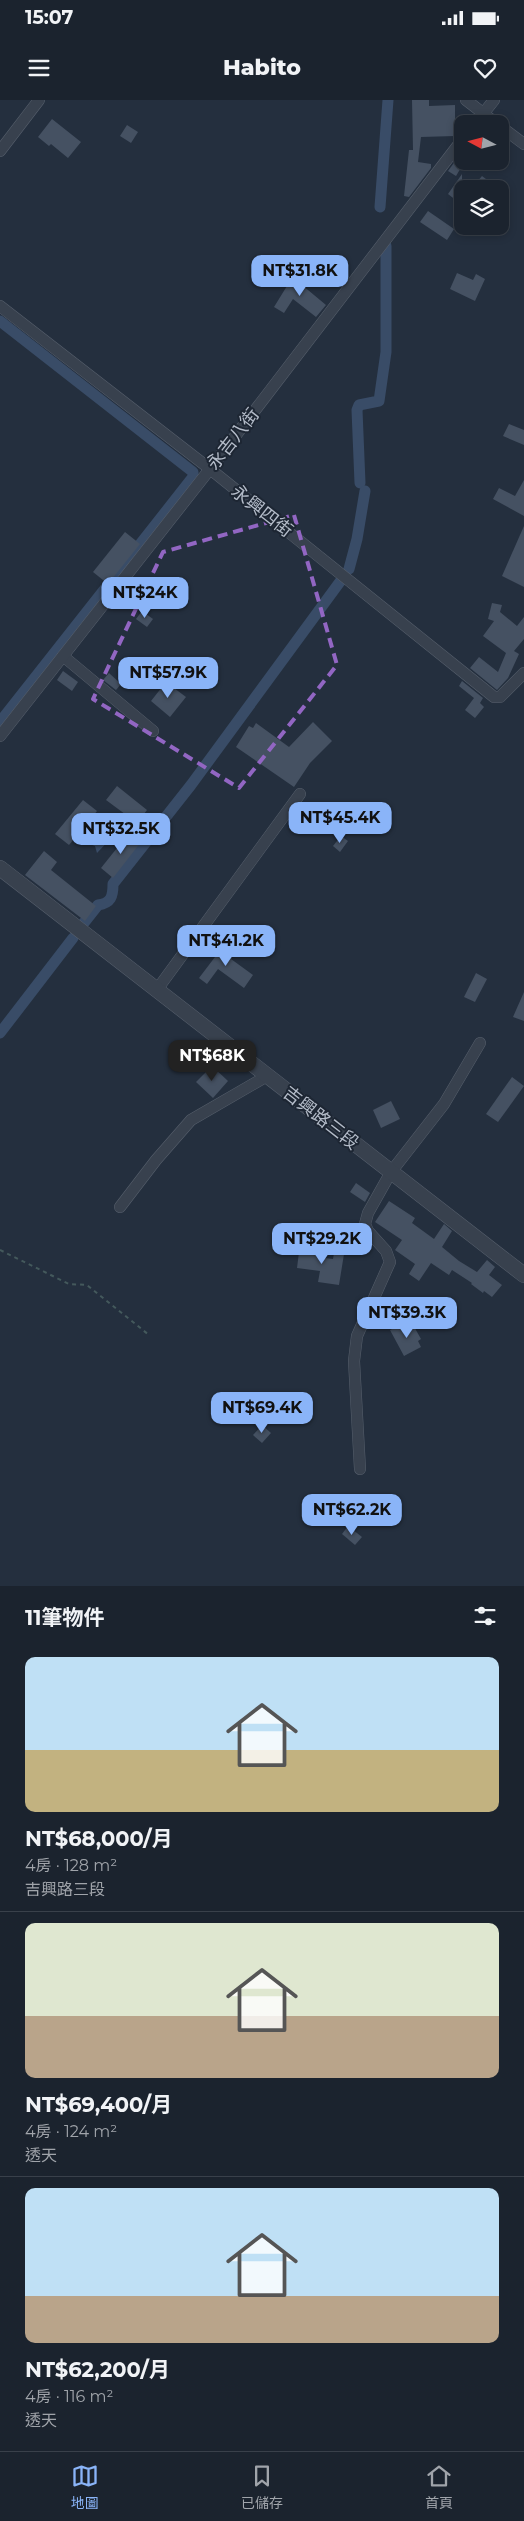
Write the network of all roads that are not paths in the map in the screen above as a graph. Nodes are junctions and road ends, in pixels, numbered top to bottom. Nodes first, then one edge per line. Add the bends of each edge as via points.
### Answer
1 (39, 100) edge
2 (466, 100) edge
3 (494, 100) edge
4 (483, 113) junction
5 (486, 115) edge
6 (509, 133) edge
7 (524, 144) edge
8 (454, 150) edge
9 (0, 151) edge
10 (0, 306) edge
11 (210, 470) junction
12 (64, 656) junction
13 (524, 673) edge
14 (153, 731) dead end
15 (0, 736) edge
16 (300, 794) dead end
17 (0, 868) edge
18 (156, 991) junction
19 (480, 1043) dead end
20 (267, 1076) junction
21 (391, 1172) junction
22 (120, 1207) dead end
23 (524, 1275) edge
24 (360, 1469) dead end

1 - 9 street
2 - 4 street
3 - 4 street
4 - 5 street
6 - 7 street
8 - 11 street, 永吉八街
10 - 11 street, 永興四街
11 - 12 street, 永吉八街
11 - 13 street, 永興四街 via 494,697 500,696
12 - 14 street
12 - 15 street, 永吉八街
16 - 18 street
17 - 18 street, 吉興路三段
18 - 20 street, 吉興路三段
19 - 21 street via 444,1104
20 - 21 street, 吉興路三段
20 - 22 street via 191,1120
21 - 23 street, 吉興路三段
21 - 24 street via 365,1224 386,1251 390,1262 357,1336 354,1361

